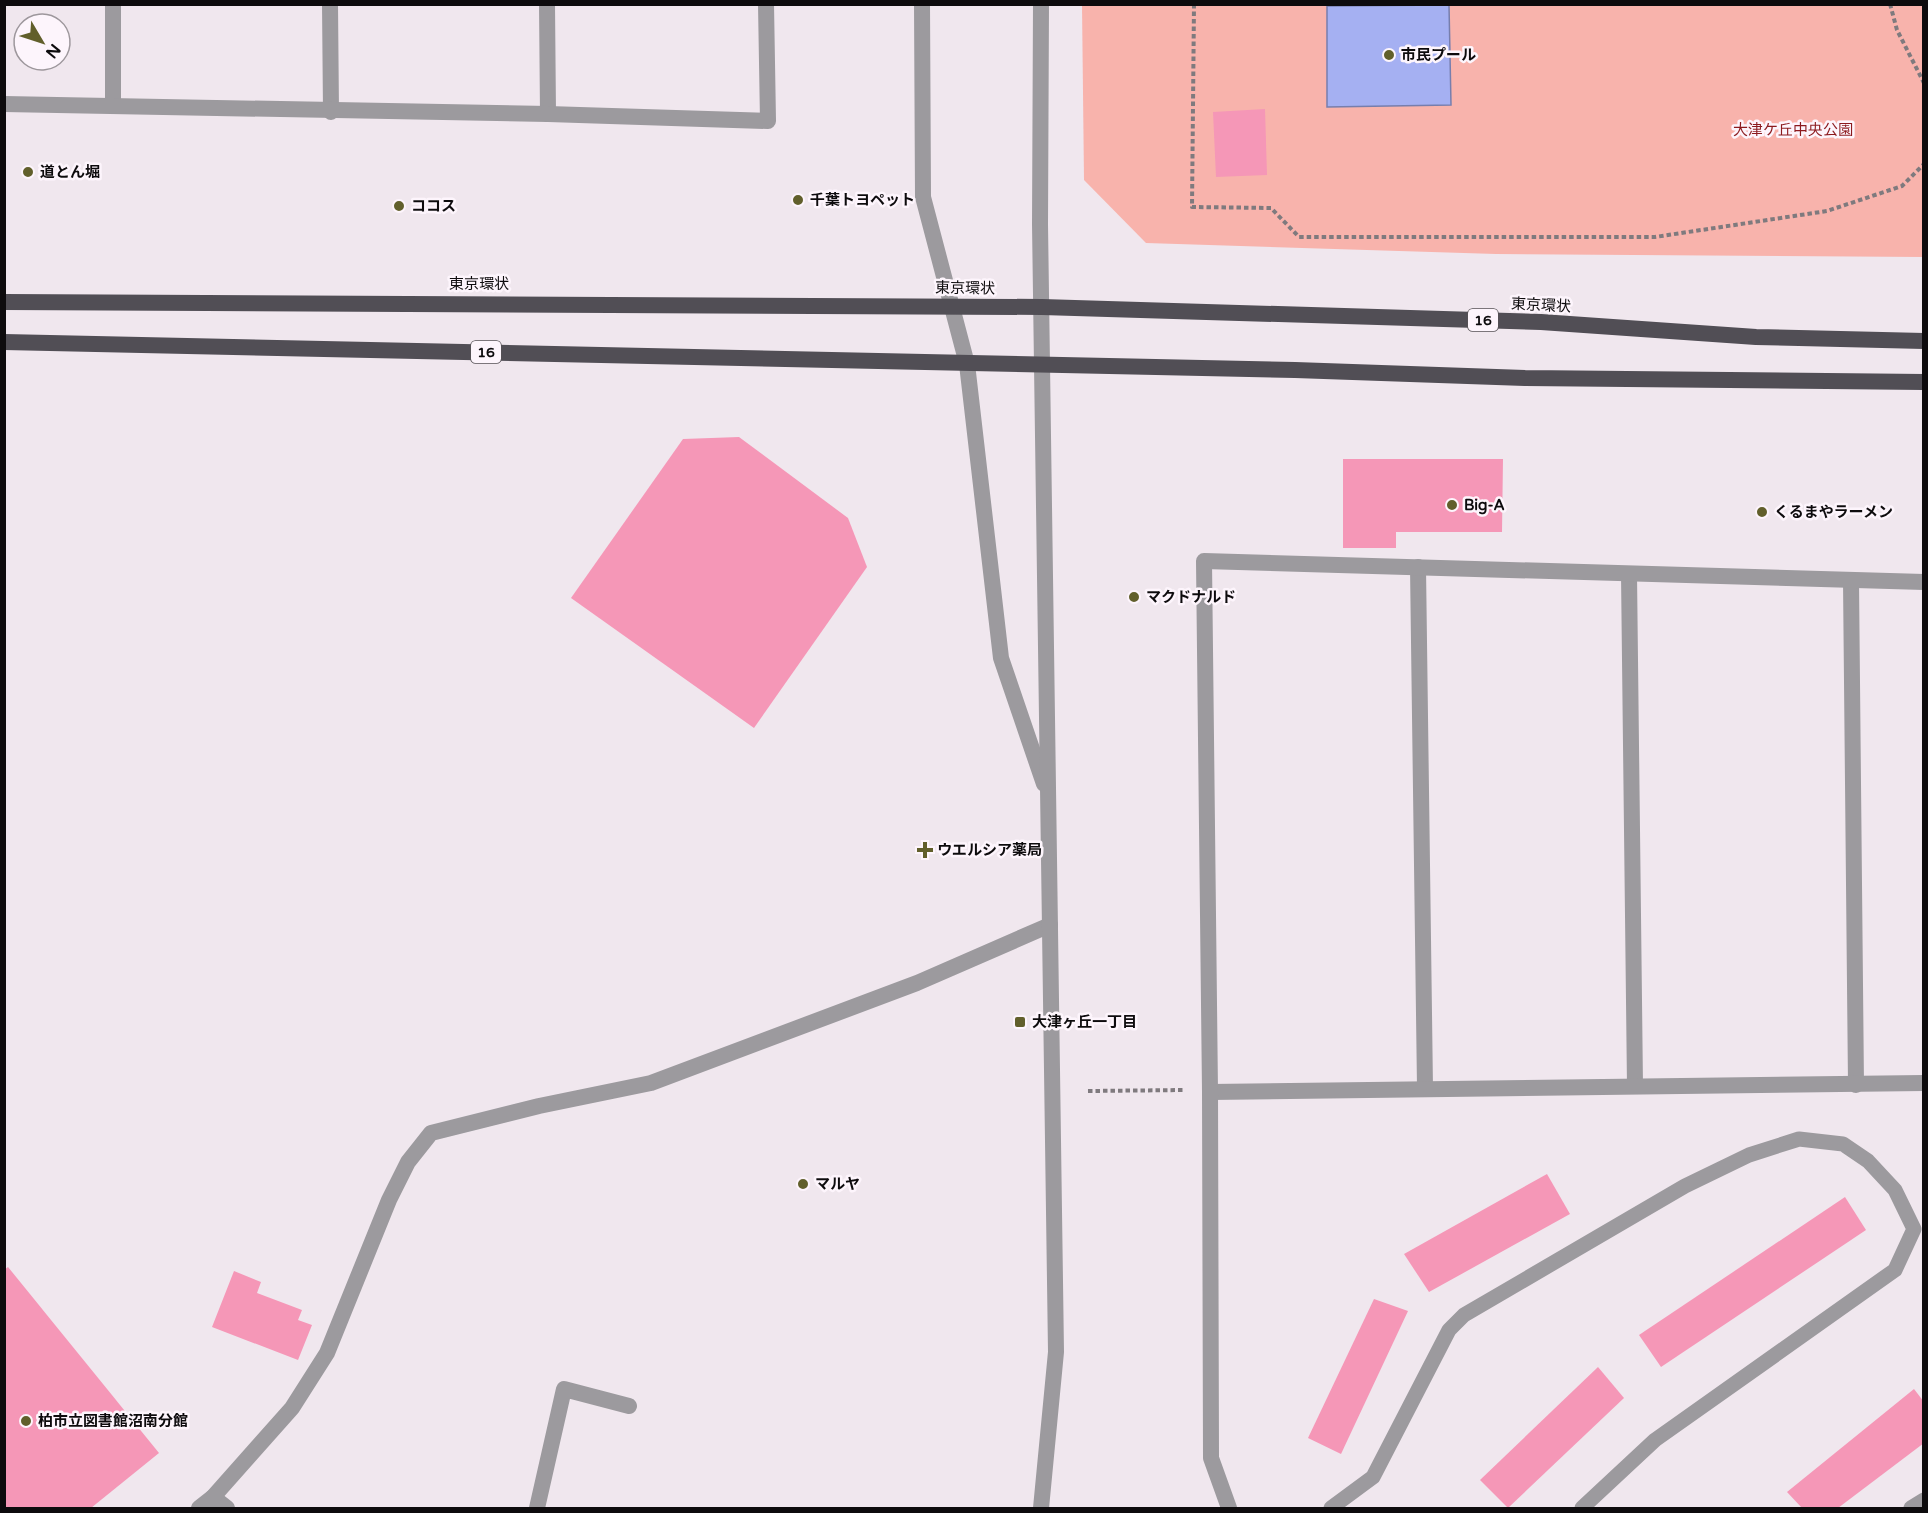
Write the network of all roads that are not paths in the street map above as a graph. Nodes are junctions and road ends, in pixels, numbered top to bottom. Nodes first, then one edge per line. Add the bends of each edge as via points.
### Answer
1 (113, 4) edge
2 (330, 4) edge
3 (547, 4) edge
4 (766, 4) edge
5 (922, 4) edge
6 (1041, 4) edge
7 (4, 104) edge
8 (113, 105) junction
9 (331, 112) junction
10 (548, 114) junction
11 (4, 302) edge
12 (953, 306) junction
13 (1042, 307) junction
14 (1923, 341) edge
15 (4, 342) edge
16 (967, 364) junction
17 (1042, 366) junction
18 (1923, 382) edge
19 (1418, 567) junction
20 (1629, 574) junction
21 (1851, 581) junction
22 (1923, 582) edge
23 (1050, 798) junction
24 (1050, 925) junction
25 (1923, 1083) edge
26 (1856, 1085) junction
27 (1635, 1086) junction
28 (1425, 1089) junction
29 (1210, 1092) junction
30 (629, 1406) dead end
31 (213, 1497) junction
32 (1923, 1500) edge
33 (199, 1509) edge
34 (227, 1509) edge
35 (537, 1509) edge
36 (1041, 1509) edge
37 (1229, 1509) edge
38 (1331, 1509) edge
39 (1582, 1509) edge
40 (1911, 1509) edge

1 - 8 street
2 - 9 street
3 - 10 street
4 - 10 street via 768,121
5 - 12 street via 923,197
6 - 13 street
7 - 8 street
8 - 9 street
9 - 10 street
11 - 12 highway, 東京環状 / 16
12 - 13 highway, 東京環状 / 16
12 - 16 street
13 - 14 highway, 東京環状 / 16 via 1541,322 1756,337
13 - 17 street
15 - 16 highway, 16
16 - 17 highway, 16
16 - 23 street via 1001,658
17 - 18 highway, 16 via 1525,378
17 - 23 street
19 - 20 street
19 - 28 street
19 - 29 street via 1204,561
20 - 21 street
20 - 27 street
21 - 22 street
21 - 26 street
23 - 24 street
24 - 31 street via 917,983 651,1083 431,1133 408,1162 388,1200 327,1353 292,1408
24 - 36 street via 1056,1352
25 - 26 street
26 - 27 street
27 - 28 street
28 - 29 street
29 - 37 street via 1211,1458
30 - 35 street via 564,1389
31 - 33 street
31 - 34 street
32 - 40 lane
38 - 39 lane via 1373,1477 1449,1330 1464,1315 1685,1186 1749,1155 1799,1139 1843,1144 1868,1161 1895,1190 1914,1228 1895,1270 1655,1440

